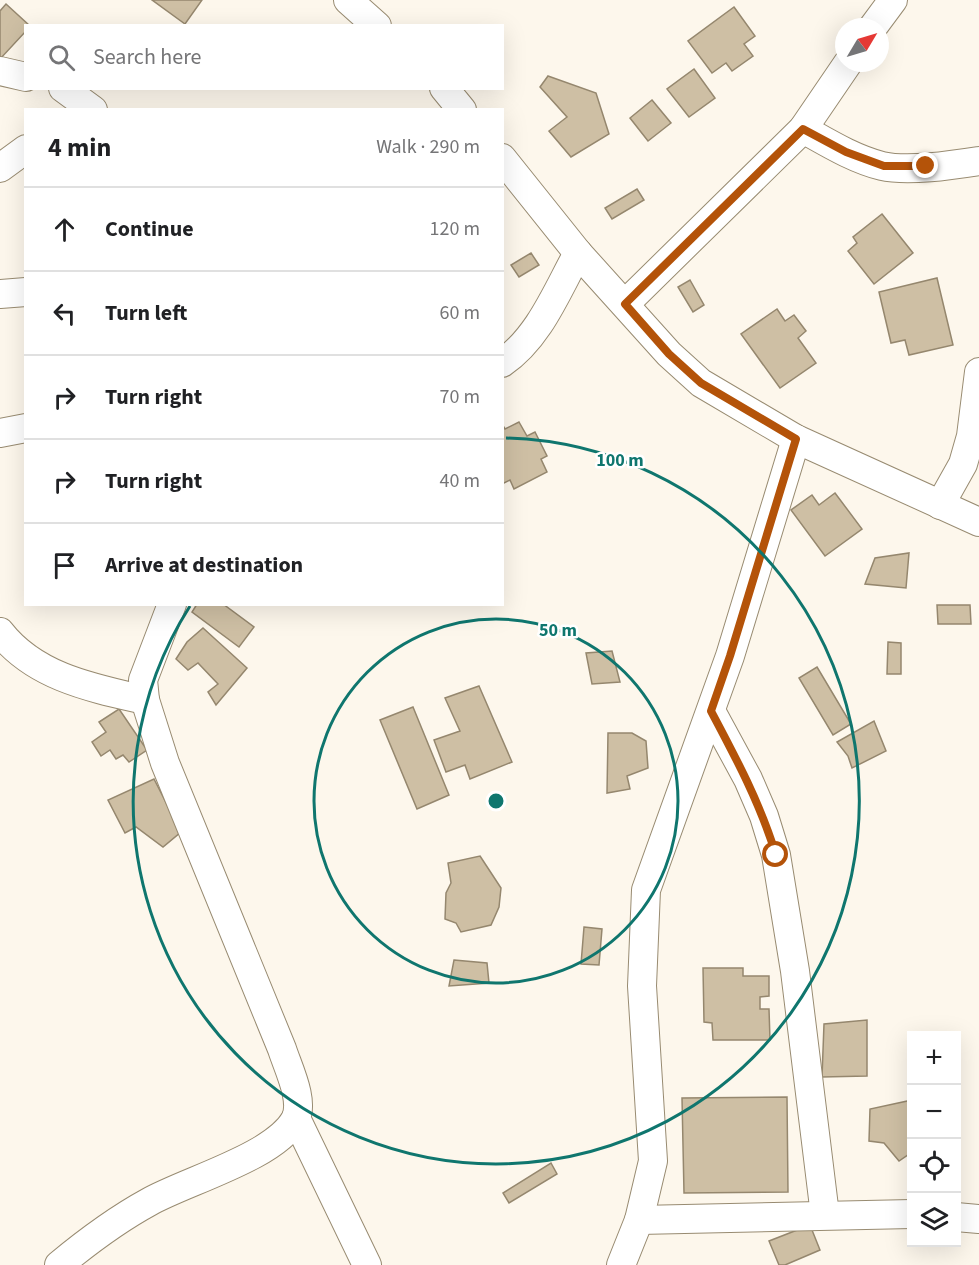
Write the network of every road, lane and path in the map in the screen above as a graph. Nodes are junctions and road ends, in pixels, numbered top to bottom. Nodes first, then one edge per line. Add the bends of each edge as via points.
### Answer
1 (348, 0) edge
2 (893, 0) edge
3 (880, 18) edge
4 (375, 24) edge
5 (0, 70) edge
6 (842, 72) edge
7 (24, 76) edge
8 (66, 90) edge
9 (446, 90) edge
10 (90, 108) edge
11 (460, 108) edge
12 (803, 129) junction
13 (24, 150) edge
14 (504, 160) edge
15 (979, 161) edge
16 (0, 168) edge
17 (578, 253) junction
18 (24, 292) edge
19 (0, 294) edge
20 (625, 304) junction
21 (504, 361) edge
22 (979, 372) edge
23 (24, 428) edge
24 (0, 432) edge
25 (796, 439) junction
26 (940, 505) junction
27 (979, 522) edge
28 (171, 606) edge
29 (0, 632) edge
30 (145, 700) junction
31 (711, 711) junction
32 (296, 1118) junction
33 (907, 1214) edge
34 (825, 1215) junction
35 (961, 1217) edge
36 (979, 1219) edge
37 (639, 1220) junction
38 (59, 1265) edge
39 (367, 1265) edge
40 (621, 1265) edge

1 - 4 street
2 - 3 street
5 - 7 street
6 - 12 street
8 - 10 street
9 - 11 street
12 - 15 street via 846,152 884,166
12 - 20 street
13 - 16 street
14 - 17 street
17 - 20 street
17 - 21 street via 523,346
18 - 19 street
20 - 25 street via 701,383
22 - 26 street via 969,445
23 - 24 street
25 - 26 street
25 - 31 street
26 - 27 street
28 - 30 street via 143,680
29 - 30 street via 14,650 39,666 83,686
30 - 32 street via 165,763 282,1049 294,1088
31 - 34 street via 748,780 776,855 795,971
31 - 37 street via 646,890 642,986 652,1161
32 - 38 street via 264,1148 151,1200 101,1231
32 - 39 street
33 - 34 street
34 - 37 street
35 - 36 street
37 - 40 street

